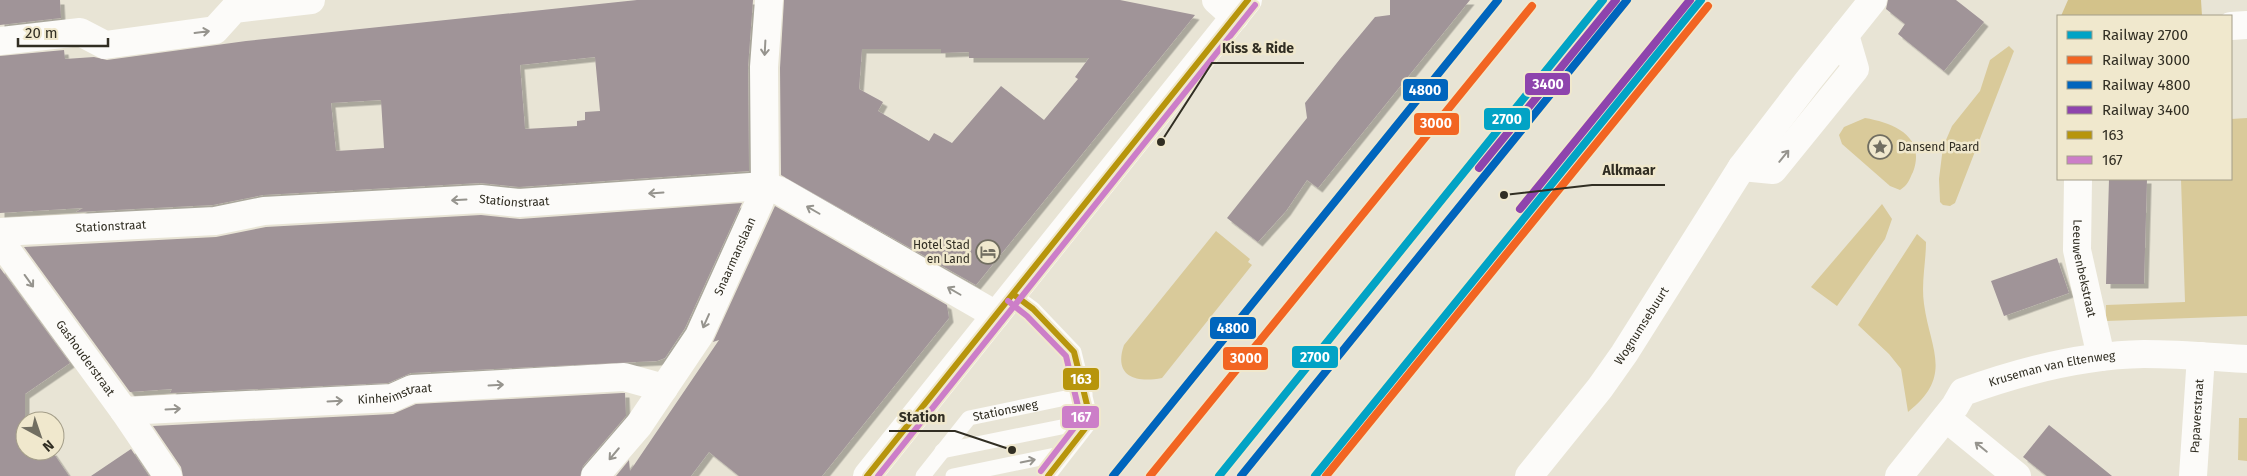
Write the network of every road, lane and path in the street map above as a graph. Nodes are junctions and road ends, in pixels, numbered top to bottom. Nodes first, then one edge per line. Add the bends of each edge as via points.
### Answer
1 (311, 0) edge
2 (770, 0) edge
3 (1873, 0) edge
4 (1233, 6) edge
5 (2247, 25) edge
6 (2232, 26) edge
7 (0, 41) edge
8 (2078, 180) edge
9 (765, 186) junction
10 (0, 232) edge
11 (0, 241) edge
12 (1013, 294) junction
13 (996, 315) junction
14 (2201, 356) junction
15 (2101, 357) junction
16 (2247, 359) edge
17 (664, 388) junction
18 (1084, 394) junction
19 (124, 411) junction
20 (1946, 418) junction
21 (1091, 421) junction
22 (942, 451) junction
23 (1065, 453) junction
24 (168, 476) edge
25 (595, 476) edge
26 (867, 476) edge
27 (923, 476) edge
28 (953, 476) edge
29 (1048, 476) edge
30 (1529, 476) edge
31 (1898, 476) edge
32 (2017, 476) edge
33 (2193, 476) edge

7 -> 1 street via 80,32 105,45 215,30 234,8
2 -> 9 street, Snaarmanslaan via 764,67
3 - 30 street, Wognumsebuurt via 1742,167 1624,354
4 - 12 street
5 - 6 street
8 - 15 street, Leeuwenbekstraat via 2077,250
9 -> 10 street, Stationstraat via 519,203 481,199 264,211 215,221
13 -> 9 street, Stationstraat via 780,191
9 -> 17 street, Snaarmanslaan via 699,336
11 -> 19 street, Gashouderstraat
12 - 13 street
12 - 18 lane via 1033,309 1074,352
13 - 26 street
14 - 15 street, Kruseman van Eltenweg via 2144,354
14 - 16 street, Kruseman van Eltenweg
14 - 33 street, Papaverstraat
15 - 20 street, Kruseman van Eltenweg via 2026,371 1963,392
19 -> 17 street, Kinheimstraat via 392,398 412,389 624,378
17 -> 25 street, Snaarmanslaan via 639,425
18 - 21 lane
18 - 22 lane, Stationsweg via 969,418
19 - 24 street, Gashouderstraat
20 - 31 street, Kruseman van Eltenweg
32 -> 20 street
21 - 22 lane, Stationsweg
21 - 23 lane
22 - 27 lane, Stationsweg
28 -> 23 lane
23 - 29 lane

